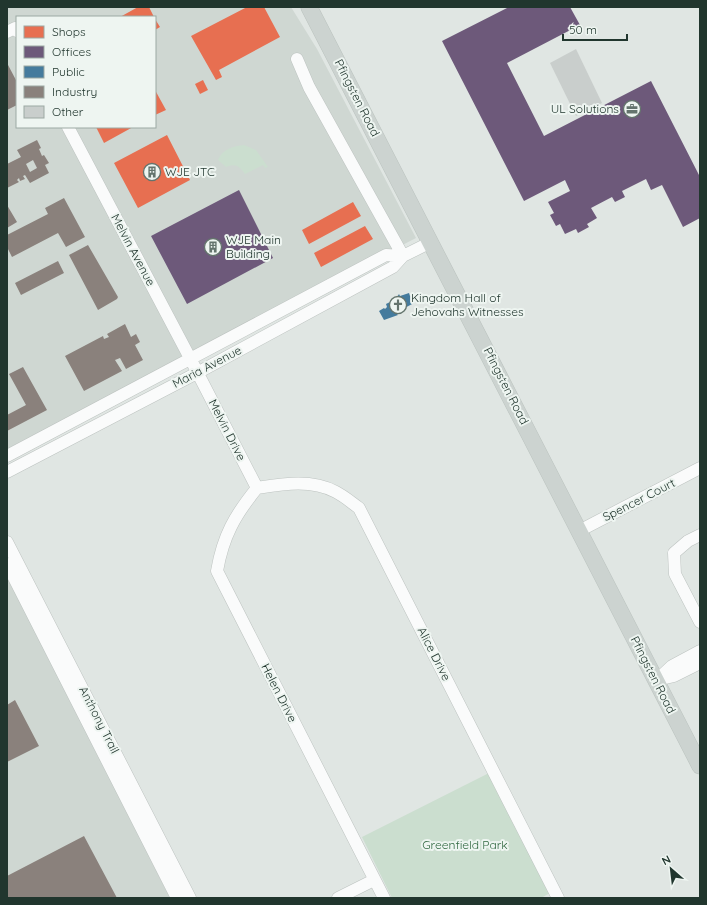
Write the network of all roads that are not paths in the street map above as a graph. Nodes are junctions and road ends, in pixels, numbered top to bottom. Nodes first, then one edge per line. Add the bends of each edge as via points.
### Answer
1 (309, 7) edge
2 (297, 59) dead end
3 (69, 128) edge
4 (431, 242) junction
5 (403, 256) junction
6 (191, 360) junction
7 (197, 373) junction
8 (7, 456) edge
9 (700, 468) edge
10 (7, 472) edge
11 (257, 488) junction
12 (579, 531) junction
13 (700, 535) edge
14 (7, 542) edge
15 (7, 564) edge
16 (700, 622) edge
17 (700, 651) edge
18 (700, 663) edge
19 (656, 680) junction
20 (700, 766) edge
21 (374, 880) junction
22 (177, 898) edge
23 (190, 898) edge
24 (338, 898) edge
25 (384, 898) edge
26 (558, 898) edge

1 - 4 main road, Pfingsten Road
2 - 5 street via 309,87
3 - 6 street, Melvin Avenue
4 - 5 street, Maria Avenue
4 - 12 main road, Pfingsten Road
5 - 6 street, Maria Avenue via 386,255
5 - 7 street, Maria Avenue via 393,267
6 - 7 street, Melvin Avenue
6 - 8 street, Maria Avenue
7 - 10 street, Maria Avenue
7 - 11 street, Melvin Drive
9 - 12 street, Spencer Court
11 - 21 street, Helen Drive via 240,508 229,529 217,571
11 - 26 street, Alice Drive via 311,484 336,492 359,508
12 - 19 main road, Pfingsten Road
13 - 16 street via 674,553 675,574
14 - 23 street, Anthony Trail
15 - 22 street, Anthony Trail
17 - 19 street via 672,666
18 - 19 street via 674,676
19 - 20 main road, Pfingsten Road
21 - 24 street
21 - 25 street, Helen Drive

